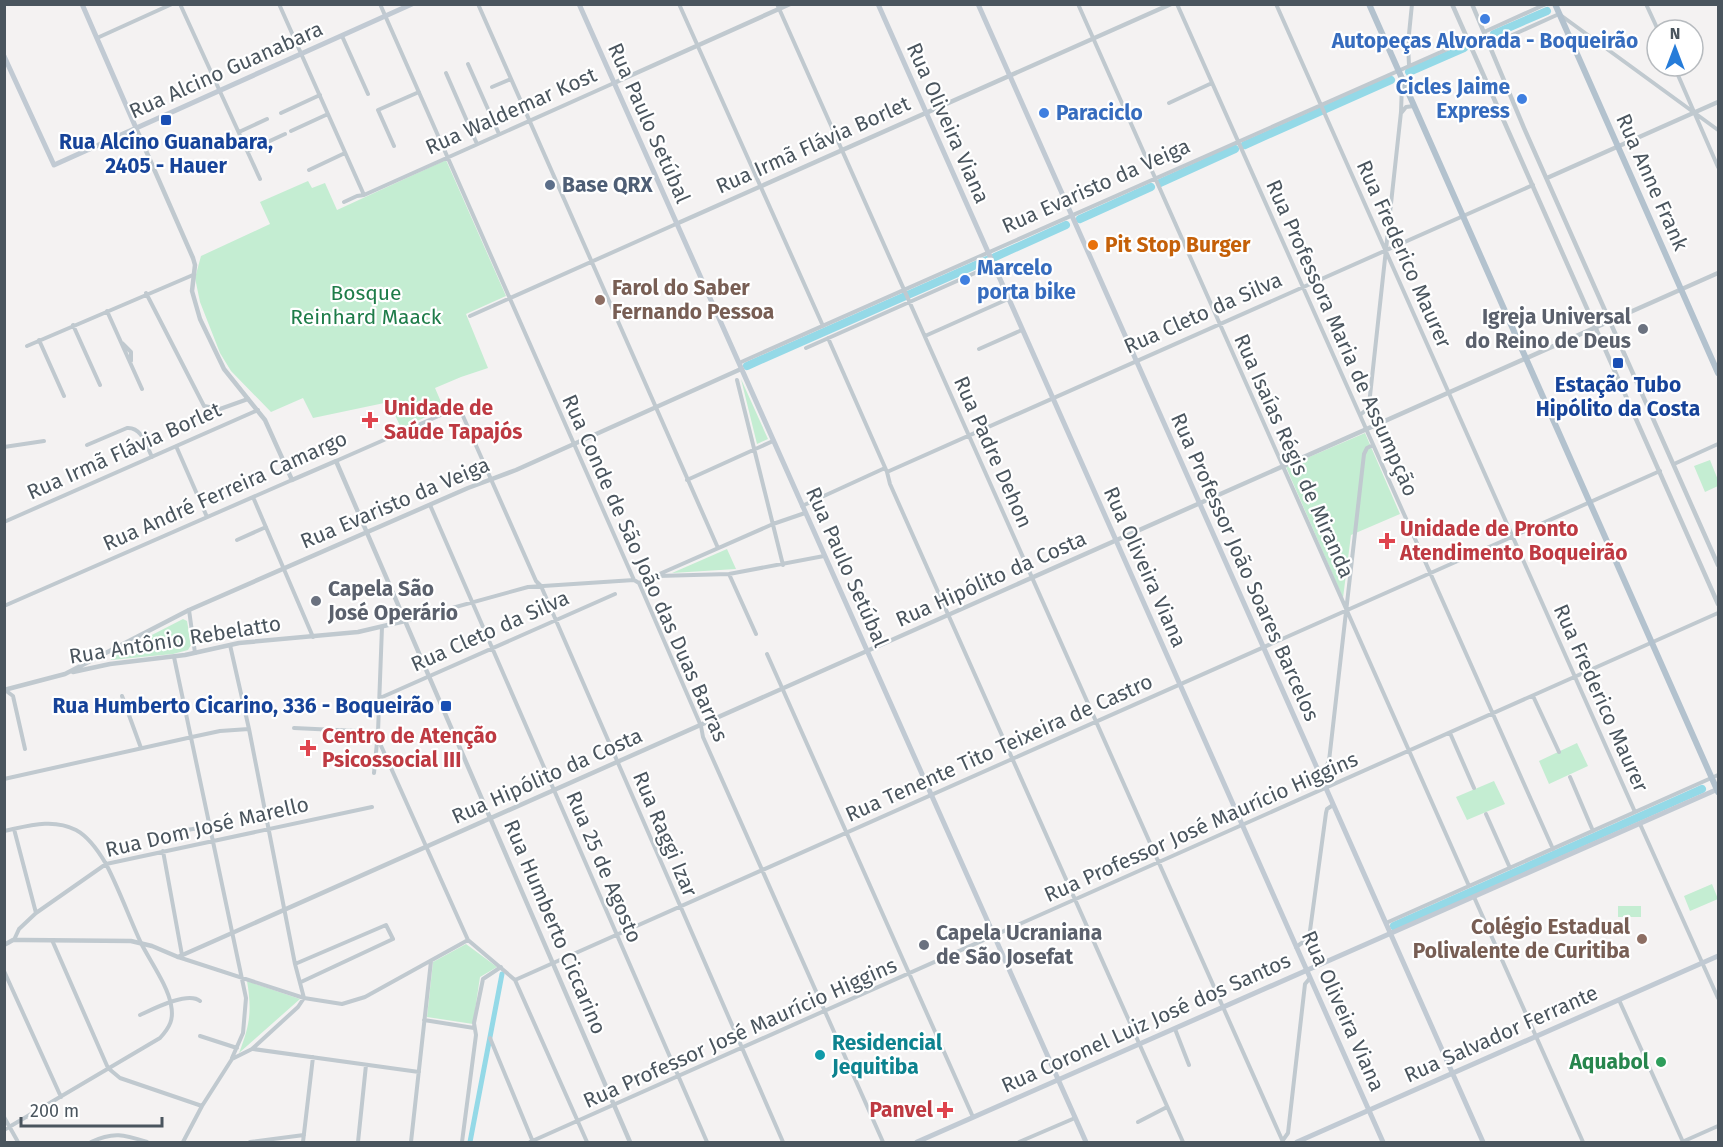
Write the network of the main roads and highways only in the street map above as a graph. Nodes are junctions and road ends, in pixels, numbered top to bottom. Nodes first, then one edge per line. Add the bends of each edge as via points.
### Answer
1 (82, 4) edge
2 (412, 4) edge
3 (579, 4) edge
4 (878, 4) edge
5 (978, 4) edge
6 (1369, 4) edge
7 (1555, 4) edge
8 (4, 56) edge
9 (136, 128) junction
10 (1719, 373) edge
11 (1715, 776) edge
12 (1718, 790) edge
13 (1390, 934) junction
14 (1719, 956) edge
15 (1306, 969) junction
16 (1452, 1074) junction
17 (1058, 1080) junction
18 (1369, 1111) junction
19 (917, 1143) edge
20 (1086, 1143) edge
21 (1297, 1143) edge
22 (1383, 1143) edge
23 (1483, 1143) edge

1 - 9 main road
2 - 9 main road, Rua Alcino Guanabara
3 - 17 main road, Rua Paulo Setúbal
4 - 15 main road, Rua Oliveira Viana
5 - 13 main road, Rua Professor João Soares Barcelos
6 - 11 main road via 1652,643
7 - 10 main road, Rua Anne Frank
8 - 9 main road, Rua Alcino Guanabara via 54,165
11 - 12 main road
12 - 13 main road, Rua Coronel Luiz José dos Santos
13 - 15 main road, Rua Coronel Luiz José dos Santos
13 - 16 main road, Rua Professor João Soares Barcelos
14 - 16 main road, Rua Salvador Ferrante
15 - 17 main road, Rua Coronel Luiz José dos Santos
15 - 18 main road, Rua Oliveira Viana
16 - 18 main road, Rua Salvador Ferrante
16 - 23 main road, Rua Professor João Soares Barcelos
17 - 19 main road, Rua Coronel Luiz José dos Santos
17 - 20 main road, Rua Paulo Setúbal
18 - 21 main road, Rua Salvador Ferrante
18 - 22 main road, Rua Oliveira Viana

